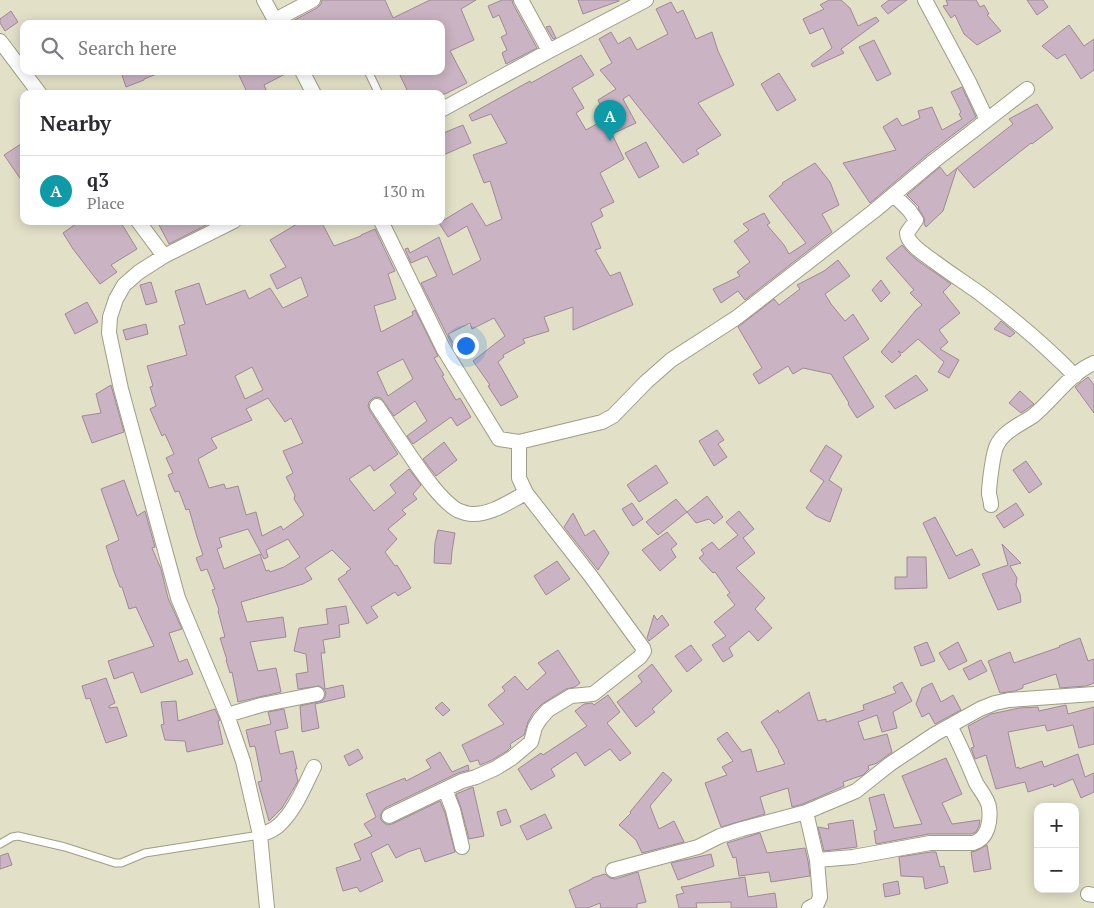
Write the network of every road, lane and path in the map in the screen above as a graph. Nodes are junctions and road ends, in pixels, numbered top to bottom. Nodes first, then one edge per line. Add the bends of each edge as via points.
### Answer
1 (264, 0) edge
2 (313, 0) edge
3 (521, 0) edge
4 (646, 0) edge
5 (925, 0) edge
6 (275, 20) edge
7 (279, 20) edge
8 (0, 41) edge
9 (549, 51) junction
10 (20, 68) edge
11 (26, 75) edge
12 (304, 75) edge
13 (370, 75) edge
14 (1027, 89) dead end
15 (37, 90) edge
16 (312, 90) edge
17 (377, 90) edge
18 (445, 108) edge
19 (987, 120) junction
20 (894, 195) junction
21 (141, 225) edge
22 (226, 225) edge
23 (383, 225) edge
24 (164, 256) junction
25 (1094, 363) edge
26 (1075, 376) junction
27 (377, 406) dead end
28 (519, 442) junction
29 (526, 493) junction
30 (991, 505) dead end
31 (317, 694) dead end
32 (1094, 694) edge
33 (228, 716) junction
34 (950, 726) junction
35 (314, 767) dead end
36 (445, 790) junction
37 (806, 812) junction
38 (389, 816) dead end
39 (260, 835) junction
40 (0, 844) edge
41 (462, 847) dead end
42 (817, 860) junction
43 (613, 870) dead end
44 (267, 908) edge
45 (808, 908) edge

1 - 6 street
2 - 7 street
3 - 9 street
4 - 9 street
5 - 19 street
8 - 10 street
9 - 18 street
11 - 15 street
12 - 16 street
13 - 17 lane
14 - 19 street
19 - 20 street
20 - 26 street via 916,220 907,233 908,240 1011,317
20 - 28 street via 736,318 671,360 613,416 602,422
21 - 24 street
22 - 24 street
23 - 28 street via 443,348 491,427 499,439
24 - 33 street via 124,285 110,316 109,333 178,598
25 - 26 street
26 - 30 street via 996,446 989,493
27 - 29 street via 432,486 456,509 473,514 486,512
28 - 29 street via 519,478
29 - 36 street via 644,651 593,694 571,696 548,710 535,727 531,742 512,758
31 - 33 street via 261,705
32 - 34 street via 995,703
33 - 39 street
34 - 37 street via 890,764 856,791
34 - 42 street via 989,806 987,831 982,838 973,843 930,843
35 - 39 street via 284,819
36 - 38 street
36 - 41 street
37 - 42 street
37 - 43 street
39 - 40 lane via 145,853 121,863 18,836
39 - 44 street
42 - 45 street via 820,898 818,904

